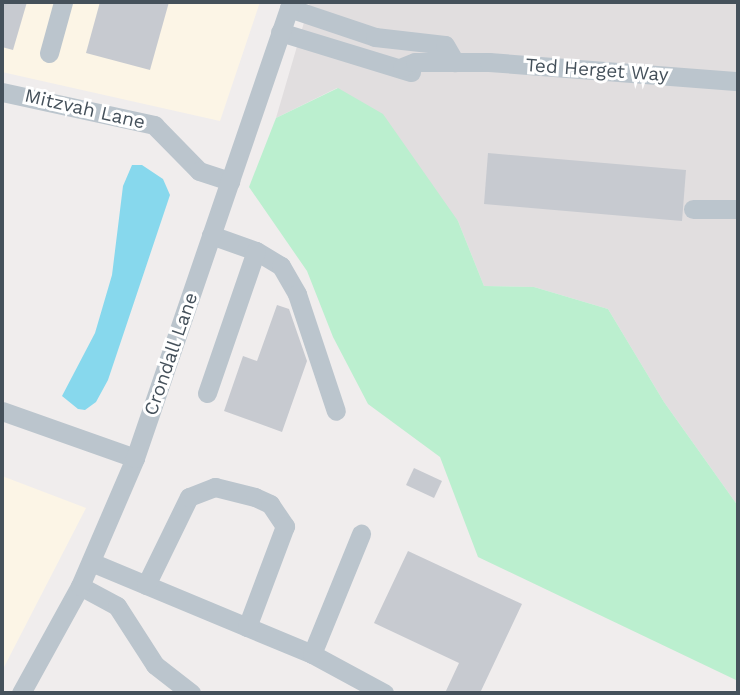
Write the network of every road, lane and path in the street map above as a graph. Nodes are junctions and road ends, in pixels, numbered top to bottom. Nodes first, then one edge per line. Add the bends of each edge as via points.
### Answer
1 (64, 2) edge
2 (290, 5) edge
3 (281, 32) junction
4 (49, 53) dead end
5 (410, 58) junction
6 (455, 62) junction
7 (738, 81) edge
8 (2, 92) edge
9 (230, 181) junction
10 (693, 209) dead end
11 (738, 209) edge
12 (211, 235) junction
13 (256, 251) junction
14 (207, 393) dead end
15 (2, 411) edge
16 (336, 411) dead end
17 (135, 458) junction
18 (361, 534) dead end
19 (91, 562) junction
20 (145, 585) junction
21 (80, 586) junction
22 (247, 626) junction
23 (312, 654) junction
24 (24, 692) edge
25 (191, 693) edge
26 (384, 693) edge

1 - 4 street
2 - 3 street, Crondall Lane
2 - 5 street, Ted Herget Way via 375,37
3 - 5 street, Ted Herget Way via 372,63
3 - 9 street, Crondall Lane
5 - 6 street, Ted Herget Way via 436,77
5 - 6 street, Ted Herget Way via 445,45
6 - 7 street, Ted Herget Way
8 - 9 street, Mitzvah Lane via 154,125 199,171
9 - 12 street, Crondall Lane
10 - 11 street
12 - 13 street
12 - 17 street, Crondall Lane
13 - 14 street
13 - 16 street via 281,266 297,294
15 - 17 street
17 - 19 street, Crondall Lane
18 - 23 street
19 - 20 street
19 - 21 street, Crondall Lane
20 - 22 street
20 - 22 street via 189,497 215,487 255,497 270,504 285,526
21 - 24 street, Crondall Lane
21 - 25 street via 117,606 155,665
22 - 23 street
23 - 26 street

